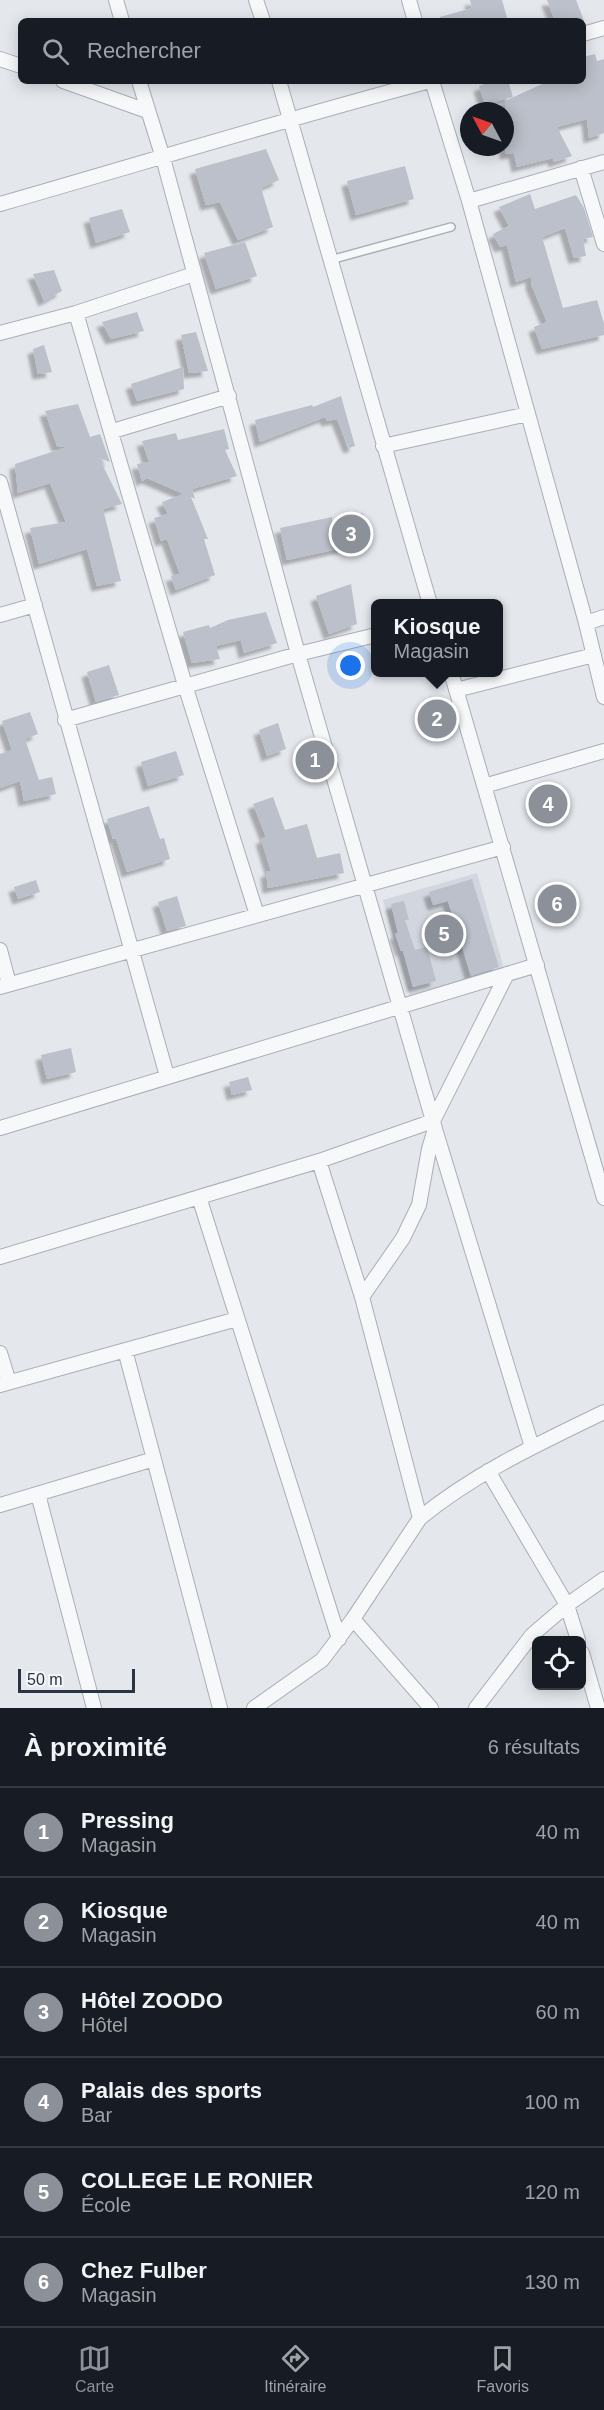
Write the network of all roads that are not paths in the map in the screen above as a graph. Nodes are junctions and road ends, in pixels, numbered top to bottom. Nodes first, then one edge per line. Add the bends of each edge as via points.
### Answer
1 (116, 0) edge
2 (256, 0) edge
3 (408, 0) edge
4 (121, 18) edge
5 (262, 18) edge
6 (414, 18) edge
7 (604, 28) edge
8 (586, 33) edge
9 (0, 59) edge
10 (18, 65) edge
11 (71, 84) edge
12 (140, 84) edge
13 (280, 84) edge
14 (419, 84) edge
15 (432, 84) edge
16 (147, 111) junction
17 (289, 118) junction
18 (163, 158) junction
19 (604, 162) edge
20 (581, 168) junction
21 (469, 201) junction
22 (0, 204) edge
23 (451, 227) dead end
24 (604, 244) edge
25 (330, 260) junction
26 (194, 274) junction
27 (76, 313) junction
28 (0, 333) edge
29 (229, 396) junction
30 (528, 414) junction
31 (112, 431) junction
32 (383, 446) junction
33 (0, 482) edge
34 (429, 599) edge
35 (35, 605) junction
36 (0, 615) edge
37 (604, 618) edge
38 (586, 623) junction
39 (371, 636) edge
40 (298, 654) junction
41 (594, 655) junction
42 (452, 677) edge
43 (185, 685) junction
44 (456, 690) junction
45 (604, 697) edge
46 (65, 720) junction
47 (604, 751) edge
48 (484, 786) junction
49 (503, 847) junction
50 (364, 885) junction
51 (256, 915) junction
52 (0, 950) edge
53 (132, 952) junction
54 (537, 965) junction
55 (507, 974) junction
56 (5, 986) edge
57 (400, 1006) junction
58 (167, 1076) junction
59 (434, 1125) junction
60 (0, 1128) edge
61 (319, 1161) junction
62 (199, 1197) junction
63 (604, 1198) edge
64 (0, 1257) edge
65 (362, 1297) junction
66 (237, 1318) junction
67 (125, 1350) junction
68 (0, 1353) edge
69 (4, 1384) edge
70 (604, 1412) edge
71 (532, 1446) junction
72 (154, 1459) junction
73 (488, 1471) junction
74 (38, 1494) junction
75 (0, 1505) edge
76 (420, 1518) junction
77 (604, 1580) edge
78 (567, 1605) junction
79 (353, 1619) junction
80 (576, 1636) edge
81 (339, 1639) junction
82 (586, 1667) edge
83 (94, 1708) edge
84 (220, 1708) edge
85 (254, 1708) edge
86 (431, 1708) edge
87 (476, 1708) edge
88 (598, 1708) edge

1 - 4 street
2 - 5 street
3 - 6 street
7 - 8 street
9 - 10 street
11 - 16 street
12 - 16 street
13 - 17 street
14 - 17 street
15 - 21 street
16 - 18 street
17 - 18 street
17 - 25 street
18 - 22 street
18 - 26 street
19 - 20 street
20 - 21 street
20 - 24 street
21 - 30 street
23 - 25 lane
25 - 32 street
26 - 27 street
26 - 29 street
27 - 28 street
27 - 31 street
29 - 31 street
29 - 40 street
30 - 32 street
30 - 38 street
31 - 43 street
32 - 34 street
33 - 35 street
35 - 36 street
35 - 46 street
37 - 38 street
38 - 41 street
39 - 40 street
40 - 43 street
40 - 50 street
41 - 44 street
41 - 45 street
42 - 44 street
43 - 46 street
43 - 51 street
44 - 48 street
46 - 53 street
47 - 48 street
48 - 49 street
49 - 50 street
49 - 54 street
50 - 51 street
50 - 57 street
51 - 53 street
52 - 56 street
53 - 56 street
53 - 58 street
54 - 55 street
54 - 63 street
55 - 57 street
55 - 59 street
57 - 58 street
57 - 59 street
58 - 60 street
59 - 61 street
59 - 65 street via 419,1205 403,1238
59 - 71 street
61 - 62 street
61 - 65 street
62 - 64 street
62 - 66 street
65 - 76 street
66 - 67 street
66 - 81 street
67 - 69 street
67 - 72 street
68 - 69 street
70 - 71 street
71 - 73 street
72 - 74 street
72 - 84 street
73 - 76 street
73 - 78 street
74 - 75 street
74 - 83 street
76 - 79 street
77 - 78 street
78 - 80 street
78 - 87 street via 532,1635
79 - 81 street
79 - 86 street
81 - 85 street via 322,1660
82 - 88 street

